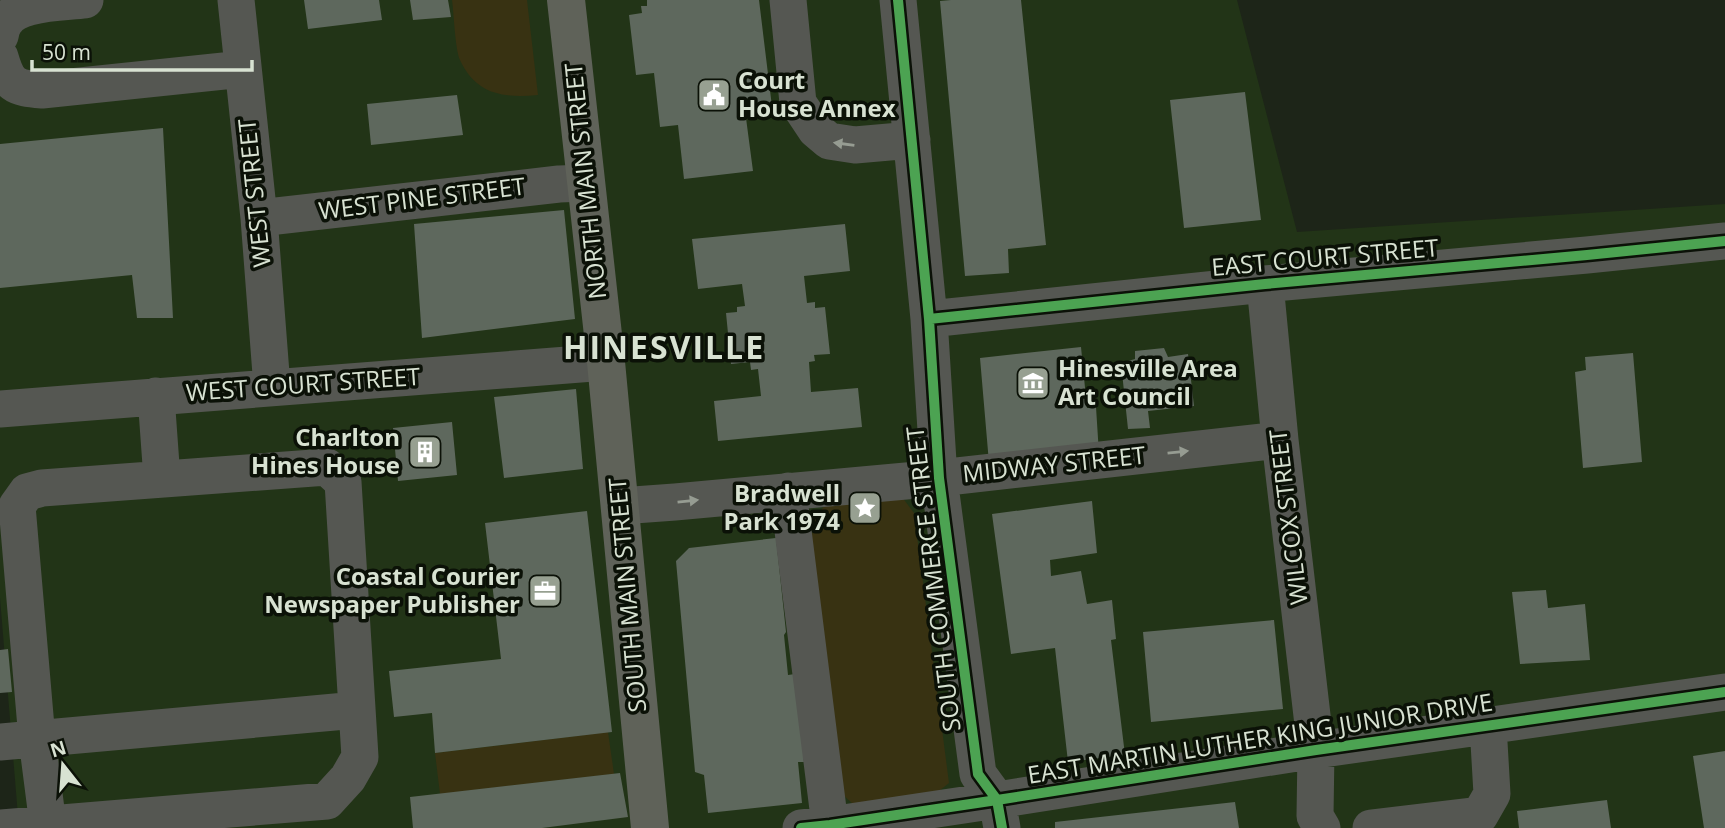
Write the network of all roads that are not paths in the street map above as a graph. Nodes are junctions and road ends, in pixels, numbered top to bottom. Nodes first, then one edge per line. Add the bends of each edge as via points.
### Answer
1 (85, 0) edge
2 (236, 0) edge
3 (566, 0) edge
4 (788, 0) edge
5 (898, 0) edge
6 (0, 36) edge
7 (0, 57) edge
8 (243, 69) junction
9 (912, 140) junction
10 (586, 183) junction
11 (259, 218) junction
12 (1725, 241) edge
13 (1265, 284) junction
14 (929, 319) junction
15 (606, 362) junction
16 (272, 387) junction
17 (156, 396) junction
18 (0, 409) edge
19 (1280, 440) junction
20 (939, 478) junction
21 (162, 479) junction
22 (788, 491) junction
23 (620, 506) junction
24 (1725, 692) edge
25 (357, 710) junction
26 (1488, 725) junction
27 (37, 739) junction
28 (0, 742) edge
29 (1316, 750) junction
30 (999, 814) edge
31 (328, 815) edge
32 (48, 826) edge
33 (815, 827) edge
34 (0, 828) edge
35 (650, 828) edge
36 (1322, 828) edge
37 (1371, 828) edge

1 - 6 street via 16,11 3,23
2 - 8 street, WEST STREET
3 - 10 main road, NORTH MAIN STREET
9 -> 4 street via 855,145 830,141 816,130 798,103
5 - 9 street, SOUTH COMMERCE STREET
7 - 8 street via 8,80 22,88 42,90
8 - 11 street, WEST STREET
9 - 14 street, SOUTH COMMERCE STREET
10 - 11 street, WEST PINE STREET
10 - 15 main road, NORTH MAIN STREET
11 - 16 street, WEST STREET
12 - 13 street, EAST COURT STREET
13 - 14 street, EAST COURT STREET
13 - 19 street, WILCOX STREET
14 - 20 street, SOUTH COMMERCE STREET
15 - 16 street, WEST COURT STREET
15 - 23 main road, SOUTH MAIN STREET
16 - 17 street, WEST COURT STREET
17 - 18 street, WEST COURT STREET
17 - 21 street
20 -> 19 street, MIDWAY STREET
19 - 29 street, WILCOX STREET
20 - 22 street, MIDWAY STREET
20 - 30 street, SOUTH COMMERCE STREET via 978,774
21 - 25 street via 327,467 343,482
21 - 27 street via 42,488 27,492 18,506
23 -> 22 street, MIDWAY STREET
22 - 33 street
23 - 35 main road, SOUTH MAIN STREET
24 - 26 street, EAST MARTIN LUTHER KING JUNIOR DRIVE
25 - 27 street
25 - 31 street via 360,757
26 - 29 street, EAST MARTIN LUTHER KING JUNIOR DRIVE
26 - 37 street via 1492,794 1480,816
27 - 28 street
27 - 32 street
29 - 30 street, EAST MARTIN LUTHER KING JUNIOR DRIVE
29 - 36 street, WILCOX STREET via 1315,816
30 - 33 street, EAST MARTIN LUTHER KING JUNIOR DRIVE
31 - 32 street
32 - 34 street

